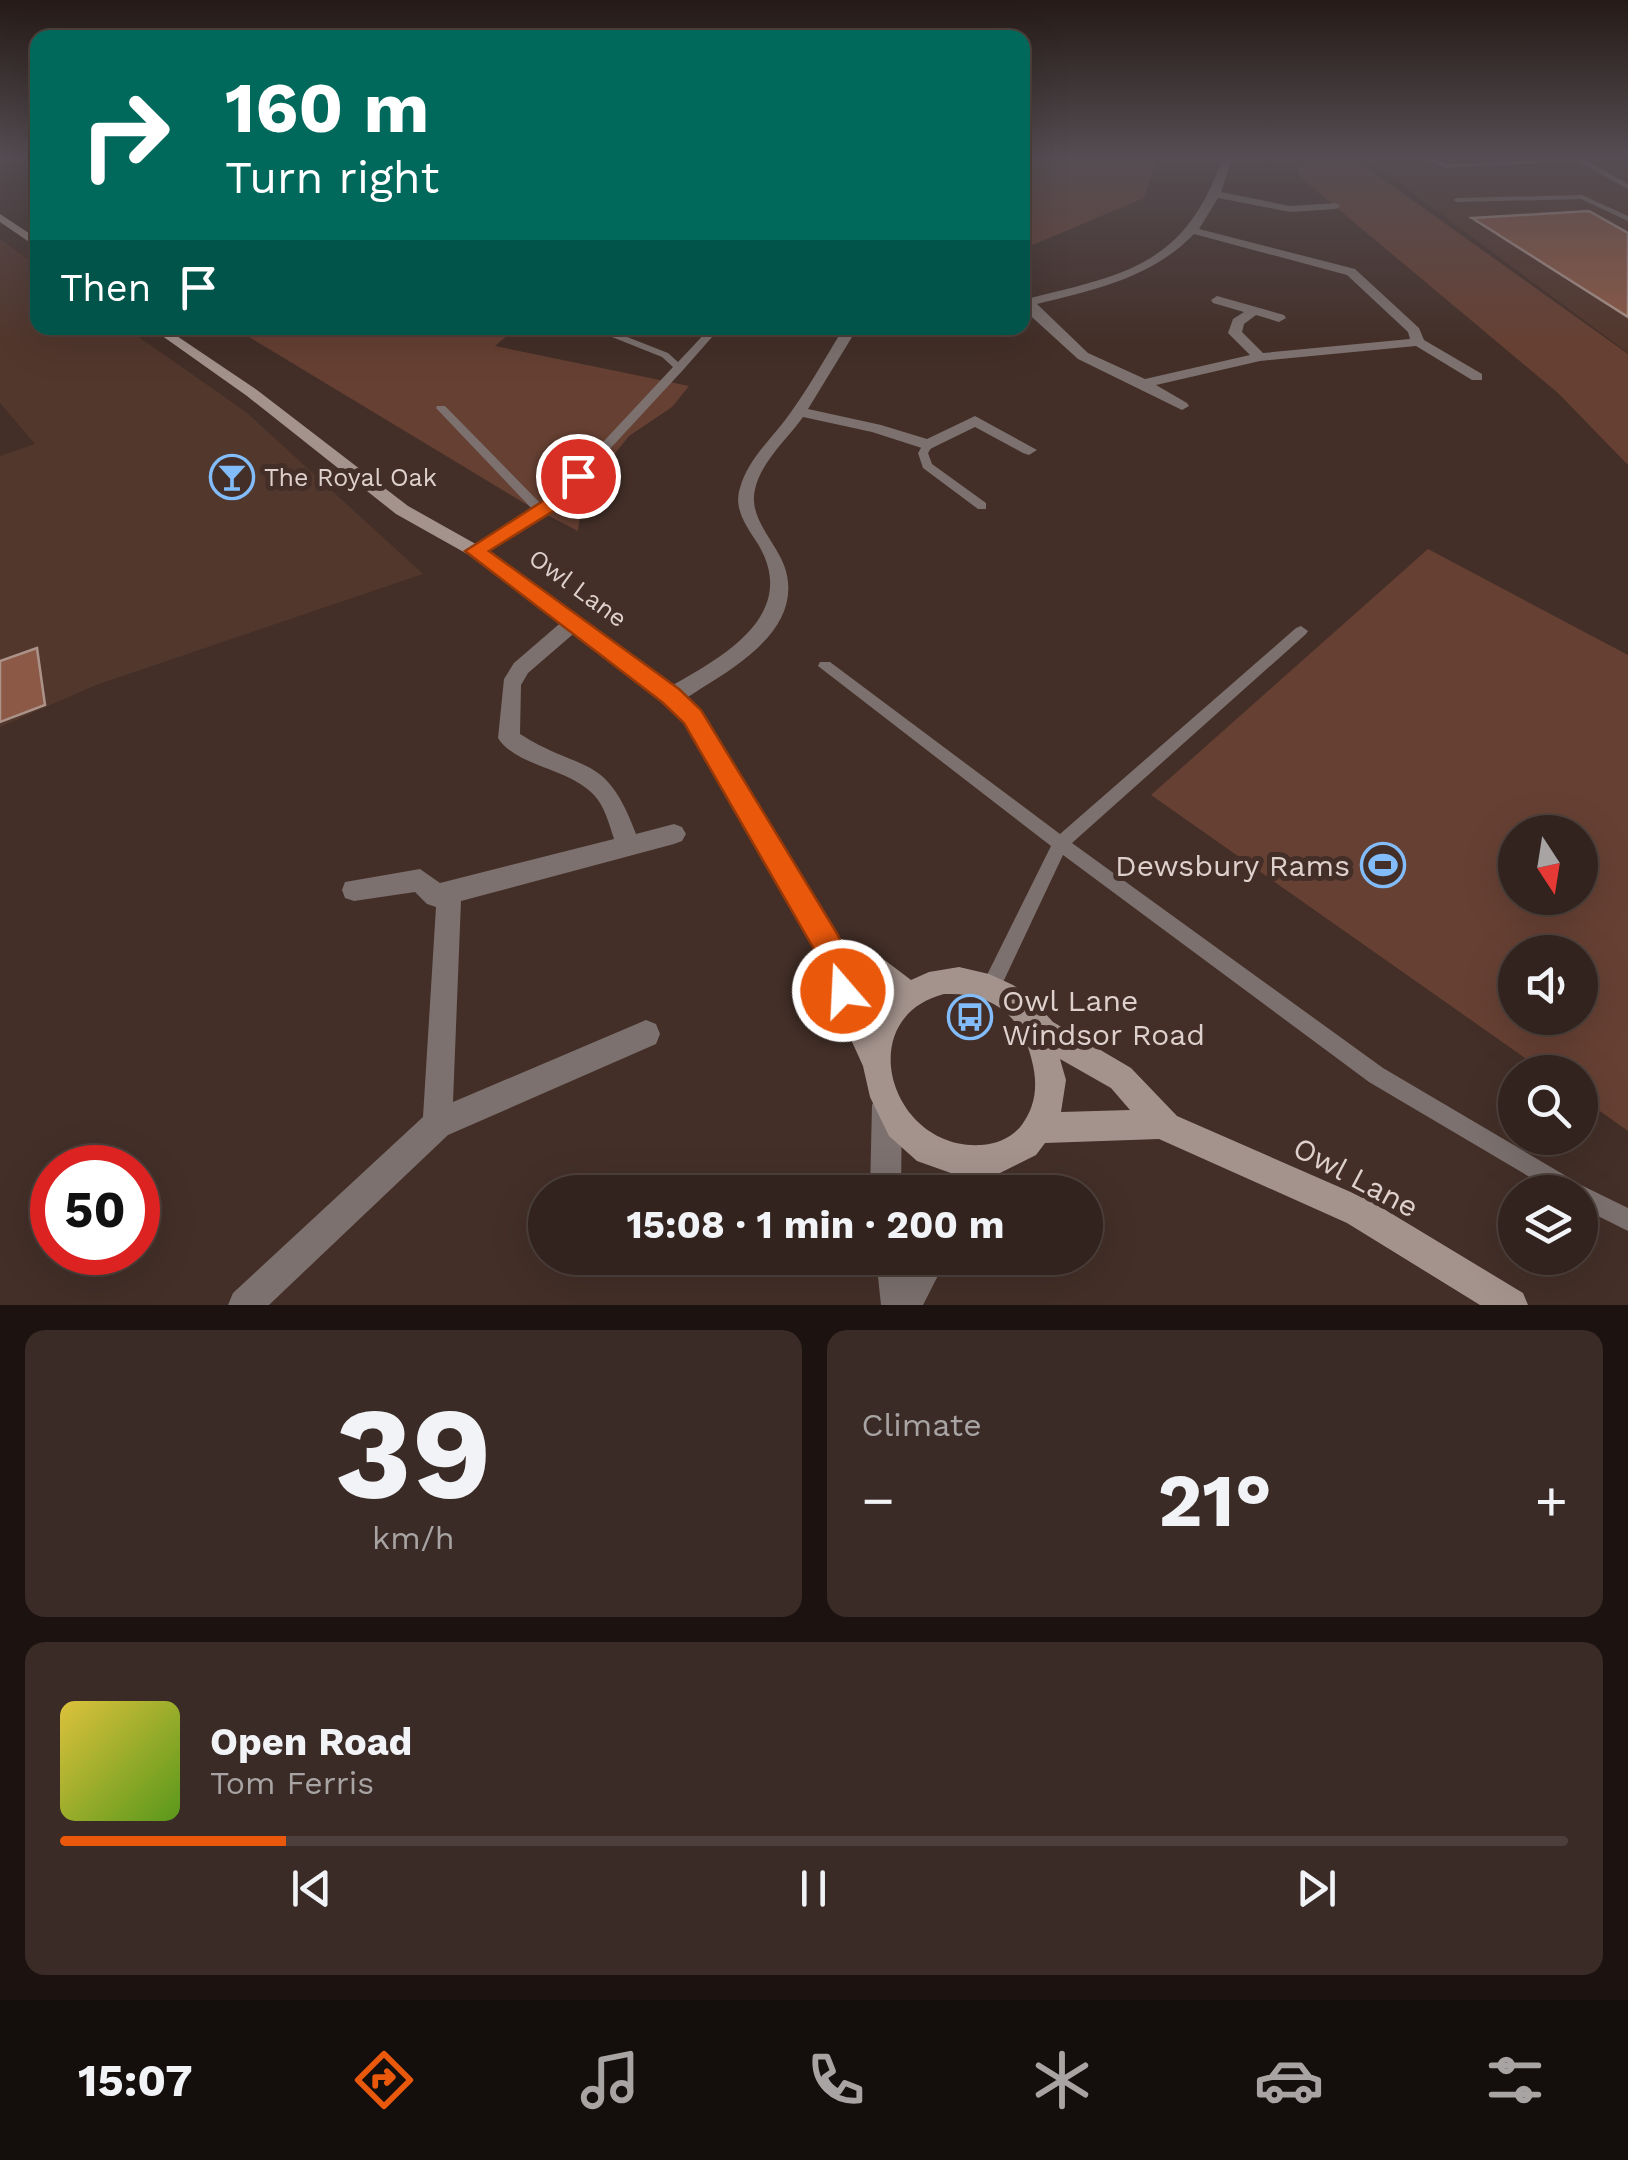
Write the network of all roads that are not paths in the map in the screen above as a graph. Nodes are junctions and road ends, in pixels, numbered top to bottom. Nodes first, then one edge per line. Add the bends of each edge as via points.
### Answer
1 (4, 220) edge
2 (1202, 220) edge
3 (1195, 231) junction
4 (30, 239) edge
5 (1217, 300) dead end
6 (1030, 302) edge
7 (1030, 307) edge
8 (1253, 311) junction
9 (1279, 318) dead end
10 (167, 335) edge
11 (615, 335) edge
12 (709, 335) edge
13 (846, 335) edge
14 (1418, 342) junction
15 (1260, 357) junction
16 (680, 368) junction
17 (1477, 377) dead end
18 (1143, 384) junction
19 (1182, 406) dead end
20 (440, 408) dead end
21 (800, 412) junction
22 (928, 445) junction
23 (1029, 450) dead end
24 (982, 506) dead end
25 (541, 511) junction
26 (475, 551) junction
27 (572, 624) junction
28 (1301, 632) dead end
29 (825, 666) dead end
30 (671, 696) junction
31 (674, 834) dead end
32 (1060, 844) junction
33 (629, 848) junction
34 (354, 890) dead end
35 (449, 894) junction
36 (828, 946) junction
37 (991, 987) junction
38 (909, 995) junction
39 (1040, 1030) junction
40 (646, 1034) dead end
41 (878, 1066) junction
42 (887, 1104) junction
43 (437, 1124) junction
44 (1162, 1124) junction
45 (1039, 1128) junction
46 (982, 1162) junction
47 (886, 1175) edge
48 (975, 1175) edge
49 (1546, 1175) edge
50 (1598, 1204) edge
51 (1628, 1220) edge
52 (895, 1275) edge
53 (920, 1275) edge
54 (245, 1305) edge
55 (901, 1305) edge
56 (1511, 1305) edge

1 - 4 main road
2 - 3 street
3 - 6 street via 1144,269
3 - 14 street via 1352,272
5 - 8 street
7 - 18 street via 1084,356
8 - 9 street
8 - 15 street via 1235,333
10 - 26 main road, Owl Lane via 402,510
11 - 16 lane
12 - 16 lane
13 - 21 street
14 - 15 street
14 - 17 street
15 - 18 street
16 - 25 lane
18 - 19 street
20 - 25 lane
21 - 22 street
21 - 30 street via 746,495 774,559 780,583 776,608 741,654
22 - 23 street via 975,421
22 - 24 lane via 927,466
25 - 26 lane
26 - 27 main road, Owl Lane
27 - 30 main road, Owl Lane
27 - 33 street via 510,685 509,738 604,789
28 - 32 lane
29 - 32 lane
30 - 36 main road, Owl Lane via 693,716
31 - 33 street
32 - 37 lane
32 - 49 lane via 1376,1075
33 - 35 street
34 - 35 street via 420,880 436,896
35 - 43 street
36 - 38 main road via 865,961
36 - 41 main road, Owl Lane
37 - 38 main road via 942,980
37 - 39 main road, Owl Lane
38 - 41 main road, Owl Lane via 883,1028
39 - 44 main road, Owl Lane via 1124,1080
39 - 45 main road via 1052,1058 1054,1089
40 - 43 street
41 - 42 main road, Owl Lane
42 - 46 main road, Owl Lane via 927,1148
42 - 47 street
43 - 54 street
44 - 45 main road, Owl Lane
44 - 56 main road, Owl Lane via 1339,1202
45 - 46 main road via 1003,1159
46 - 48 street
50 - 51 lane
52 - 55 street
53 - 55 street

